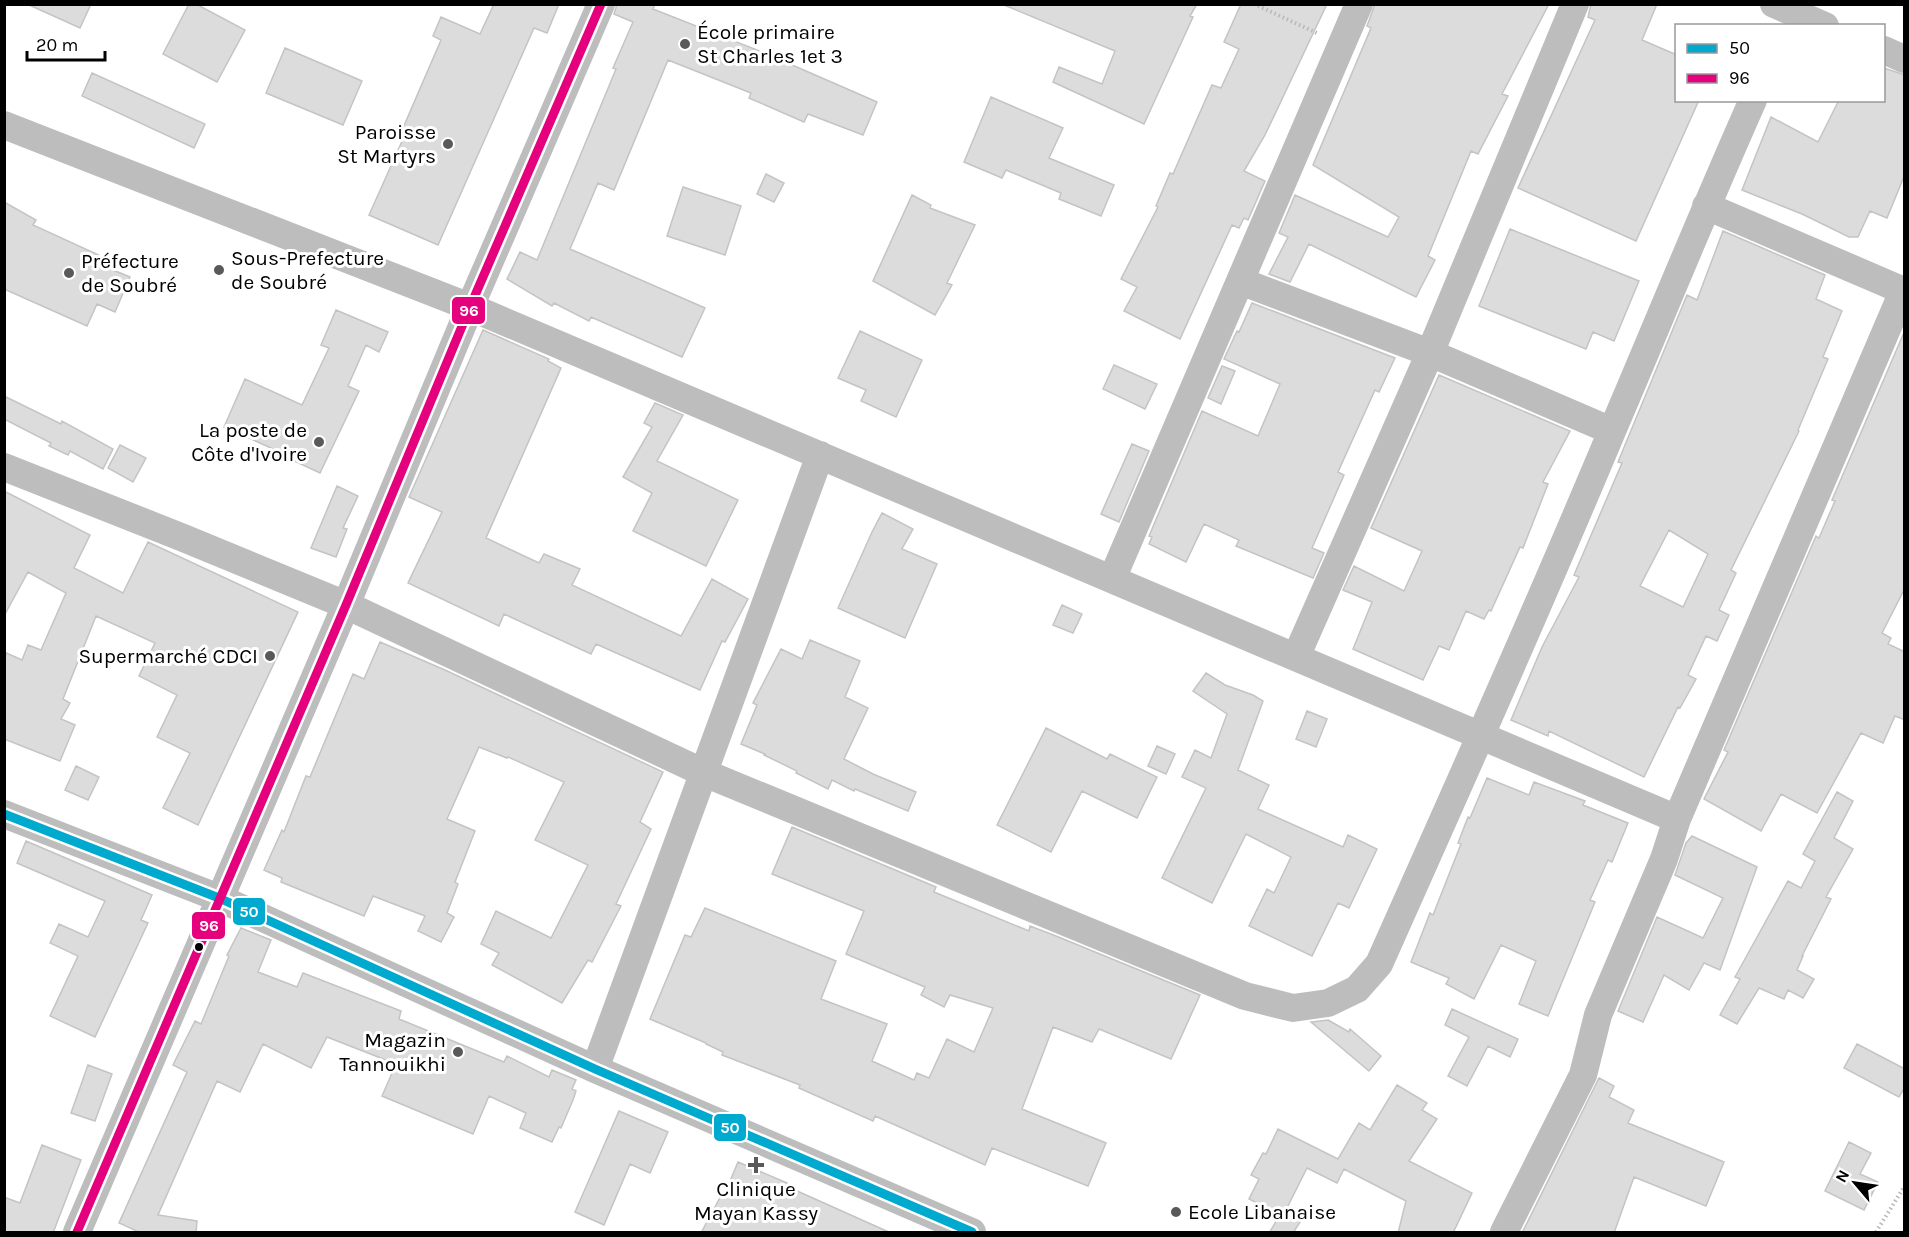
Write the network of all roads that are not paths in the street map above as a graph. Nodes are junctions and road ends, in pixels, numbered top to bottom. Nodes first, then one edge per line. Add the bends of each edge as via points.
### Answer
1 (601, 4) edge
2 (1359, 4) edge
3 (1575, 4) edge
4 (1787, 12) edge
5 (1820, 24) edge
6 (1885, 50) edge
7 (1905, 59) edge
8 (1752, 102) edge
9 (4, 125) edge
10 (1706, 206) junction
11 (1240, 281) junction
12 (1904, 290) edge
13 (470, 307) junction
14 (1430, 353) junction
15 (1612, 431) junction
16 (820, 455) junction
17 (4, 467) edge
18 (1112, 579) junction
19 (346, 605) junction
20 (1296, 657) junction
21 (1482, 736) junction
22 (702, 772) junction
23 (4, 814) edge
24 (1677, 819) junction
25 (219, 898) junction
26 (595, 1069) junction
27 (77, 1233) edge
28 (972, 1233) edge
29 (1504, 1233) edge

1 - 13 street
2 - 11 street
3 - 14 street
4 - 5 street
6 - 7 street
8 - 10 street
9 - 13 street
10 - 12 street
10 - 15 street
11 - 14 street
11 - 18 street
12 - 24 street
13 - 16 street
13 - 19 street
14 - 15 street
14 - 20 street
15 - 21 street
16 - 18 street
16 - 22 street
17 - 19 street
18 - 20 street
19 - 22 street
19 - 25 street
20 - 21 street
21 - 22 street via 1379,964 1357,989 1328,1003 1293,1008 1245,996
21 - 24 street
22 - 26 street
23 - 25 street
24 - 29 street via 1598,1016 1582,1075
25 - 26 street
25 - 27 street
26 - 28 street

